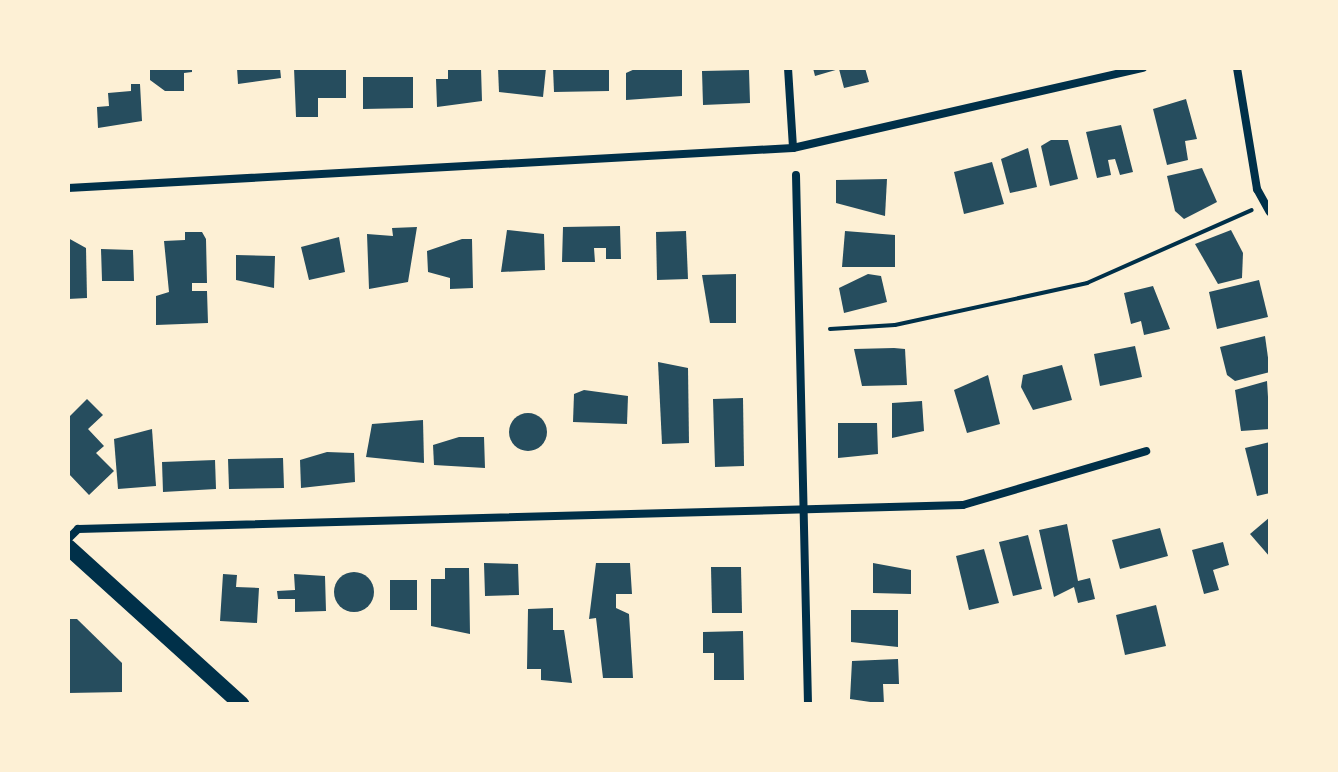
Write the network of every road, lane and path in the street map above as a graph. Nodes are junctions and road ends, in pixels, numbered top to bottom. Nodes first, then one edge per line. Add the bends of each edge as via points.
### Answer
1 (788, 68) edge
2 (1143, 68) edge
3 (1237, 68) edge
4 (793, 148) junction
5 (796, 175) dead end
6 (68, 188) edge
7 (1268, 208) edge
8 (830, 329) dead end
9 (1146, 451) dead end
10 (805, 515) junction
11 (68, 539) edge
12 (68, 547) edge
13 (241, 704) edge
14 (808, 704) edge

1 - 4 street
2 - 4 street
3 - 7 street
4 - 6 street
5 - 10 street
7 - 8 path via 1087,283 895,325
9 - 10 street via 963,505
10 - 11 street via 78,529
10 - 14 street
12 - 13 main road

